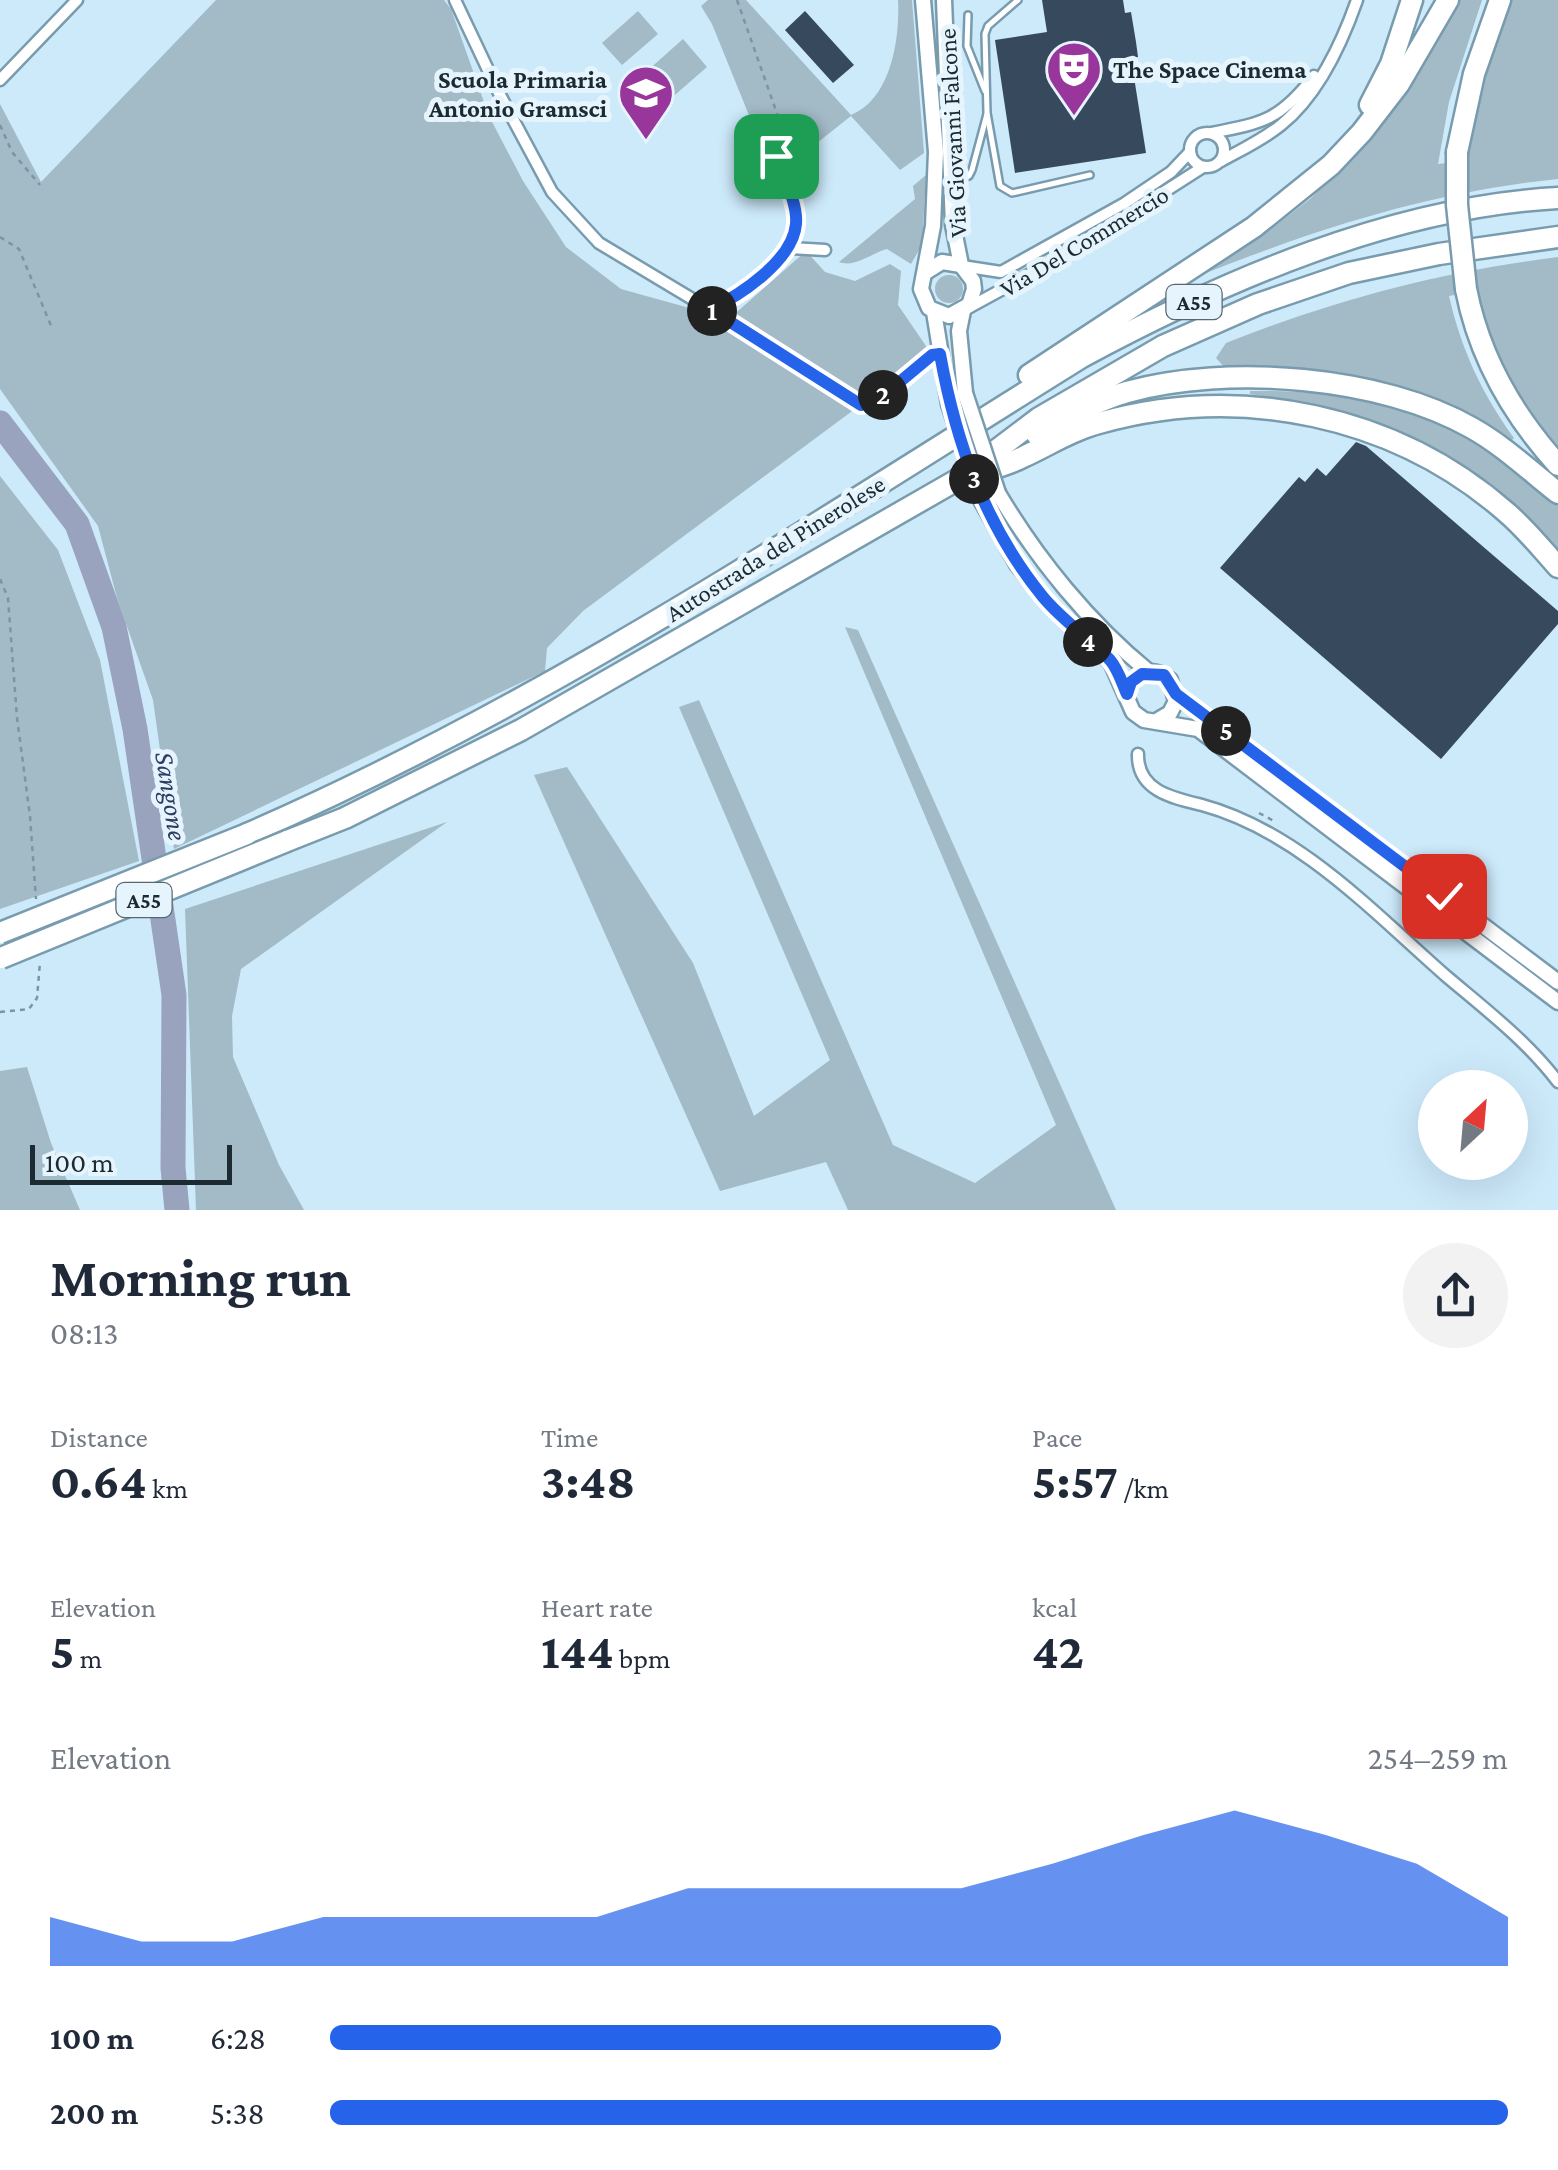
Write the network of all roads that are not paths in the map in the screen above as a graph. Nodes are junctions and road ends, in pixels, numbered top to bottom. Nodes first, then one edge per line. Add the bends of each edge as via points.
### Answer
1 (76, 0) edge
2 (456, 0) edge
3 (922, 0) edge
4 (944, 0) edge
5 (1018, 0) edge
6 (1358, 0) edge
7 (1412, 0) edge
8 (1448, 0) edge
9 (1500, 0) edge
10 (968, 15) dead end
11 (1333, 52) junction
12 (0, 80) edge
13 (987, 94) junction
14 (987, 113) junction
15 (1211, 133) junction
16 (1190, 152) junction
17 (1221, 161) junction
18 (1203, 167) junction
19 (1090, 175) dead end
20 (952, 182) junction
21 (1312, 182) junction
22 (1558, 198) edge
23 (1558, 238) edge
24 (825, 250) dead end
25 (961, 266) junction
26 (926, 272) junction
27 (963, 311) junction
28 (934, 312) junction
29 (1558, 464) edge
30 (957, 480) junction
31 (864, 492) junction
32 (1558, 494) edge
33 (1558, 567) edge
34 (1149, 672) junction
35 (1127, 694) junction
36 (1176, 694) junction
37 (1158, 720) junction
38 (1138, 754) dead end
39 (0, 932) edge
40 (0, 958) edge
41 (1534, 973) junction
42 (1558, 982) edge
43 (1558, 1002) edge
44 (1558, 1082) edge

1 - 12 street
2 - 24 street via 552,192 598,242 710,309 736,298 790,248
3 - 26 street, Via Giovanni Falcone via 936,152
4 - 20 street, Via Giovanni Falcone
5 - 13 lane via 988,26
6 - 11 street
7 - 21 highway via 1381,87
8 - 21 highway via 1380,110
9 - 29 highway, bridge via 1457,152 1466,289 1494,374
10 - 13 lane via 967,46
11 - 15 street via 1267,121
11 - 17 street via 1284,122
13 - 14 lane
14 - 19 lane via 1004,191
14 - 20 lane via 969,176
15 - 16 street via 1196,136
15 - 17 street via 1224,144
16 - 18 street
16 - 25 street, Via Del Commercio via 1125,203 1001,272
17 - 18 street
18 - 27 street, Via Del Commercio
20 - 25 street, Via Giovanni Falcone
21 - 31 highway
22 - 31 highway, Autostrada del Pinerolese / A55 via 1391,228 1250,276 1082,357
23 - 30 highway, Autostrada del Pinerolese / A55 via 1382,266 1258,304 1105,378
25 - 26 street, Via Giovanni Falcone via 942,262
25 - 27 street, Via Giovanni Falcone via 974,289
26 - 28 street, Via Giovanni Falcone via 922,296
27 - 28 street
27 - 34 street, bridge via 965,392 998,493 1100,630
28 - 35 street, Via Giovanni Falcone, bridge via 949,404 981,500 1017,564 1111,662
30 - 32 highway via 1127,392 1200,381 1286,380 1340,384 1434,410 1492,440
30 - 33 highway via 1078,429 1132,415 1194,406 1289,410 1352,426 1435,461 1508,513
30 - 40 highway, Autostrada del Pinerolese / A55, bridge via 521,730 345,818
31 - 39 highway, Autostrada del Pinerolese / A55, bridge via 672,613 334,796
34 - 35 street via 1136,677
34 - 36 street via 1170,680
35 - 37 street via 1138,717
36 - 37 street via 1174,707
36 - 41 street
37 - 41 street via 1198,729
38 - 44 street via 1137,766 1154,788 1260,826 1324,872 1515,1035
41 - 42 street
41 - 43 street

